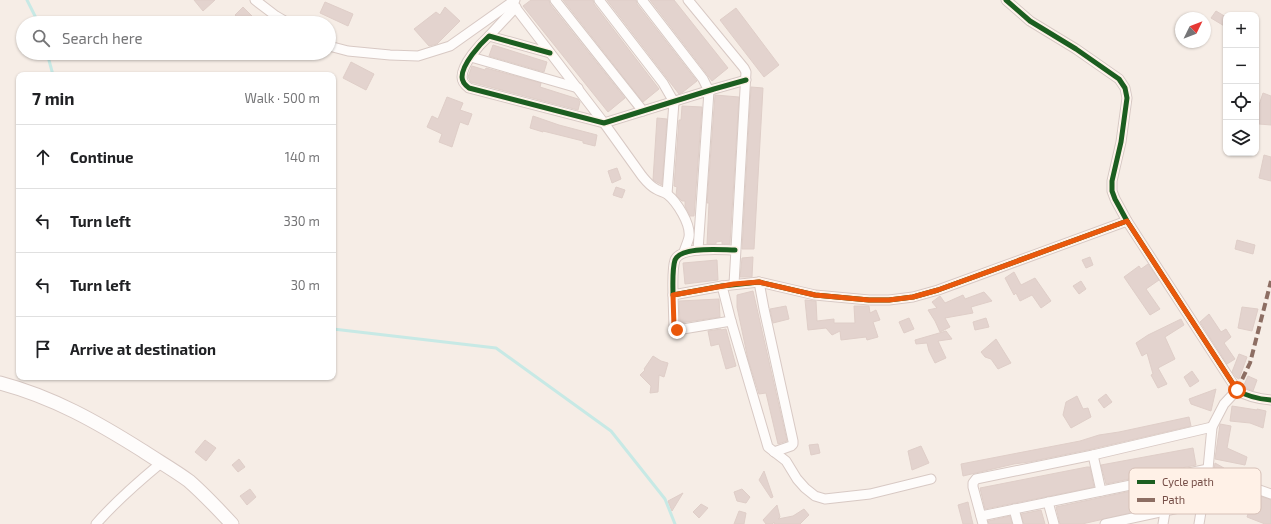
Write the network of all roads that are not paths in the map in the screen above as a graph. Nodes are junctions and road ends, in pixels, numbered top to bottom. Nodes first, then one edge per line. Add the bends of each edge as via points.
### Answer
1 (255, 0) edge
2 (555, 0) edge
3 (599, 0) edge
4 (642, 0) edge
5 (688, 0) edge
6 (1006, 0) edge
7 (514, 3) edge
8 (276, 16) edge
9 (489, 36) junction
10 (336, 48) edge
11 (550, 52) junction
12 (471, 57) junction
13 (746, 80) junction
14 (578, 88) junction
15 (709, 91) junction
16 (674, 102) junction
17 (643, 111) junction
18 (604, 123) junction
19 (666, 194) junction
20 (1127, 221) junction
21 (698, 250) junction
22 (735, 250) junction
23 (684, 252) junction
24 (759, 282) junction
25 (734, 284) junction
26 (722, 286) junction
27 (673, 295) junction
28 (730, 322) junction
29 (0, 383) edge
30 (1237, 390) junction
31 (1271, 400) edge
32 (1212, 427) junction
33 (774, 452) junction
34 (1092, 455) junction
35 (161, 463) junction
36 (1208, 468) edge
37 (932, 479) dead end
38 (1129, 485) edge
39 (1261, 490) edge
40 (1101, 491) junction
41 (1271, 494) edge
42 (1048, 502) junction
43 (1014, 509) junction
44 (1157, 514) edge
45 (1165, 514) edge
46 (1200, 514) edge
47 (982, 520) edge
48 (1129, 521) edge
49 (96, 524) edge
50 (232, 524) edge
51 (1018, 524) edge
52 (1054, 524) edge
53 (1105, 524) edge
54 (1163, 524) edge
55 (1199, 524) edge

1 - 8 street
2 - 17 street
3 - 16 street via 663,83
4 - 15 street
5 - 13 street via 744,68
6 - 20 street via 1030,21 1119,79 1125,88 1127,98 1112,186 1115,199
7 - 9 street
7 - 10 street via 450,46 418,56
7 - 11 street
9 - 11 street
9 - 12 street
11 - 14 street
12 - 14 street
12 - 18 street via 462,75 462,80 468,88
13 - 15 street
13 - 22 street
14 - 18 street
15 - 16 street
15 - 21 street
16 - 17 street
16 - 19 street
17 - 18 street
18 - 19 street via 642,176 649,184
19 - 23 street via 678,206 689,229
20 - 24 street via 913,297 883,300 815,295
20 - 30 street
21 - 22 street
21 - 23 street
22 - 25 street
23 - 27 street via 674,261
24 - 25 street
24 - 33 street via 793,441 790,446
25 - 26 street
26 - 27 street
26 - 28 street
27 - 28 street via 674,327 677,330
28 - 33 street via 768,447
29 - 35 street via 56,402 91,420
30 - 31 street via 1255,398
30 - 32 street via 1224,404
32 - 34 street
32 - 36 street
33 - 37 street via 786,461 805,488 815,496 825,499 870,494
34 - 40 street
34 - 47 street via 976,479 972,483
35 - 49 street via 131,488
35 - 50 street via 189,482
38 - 40 street
39 - 41 street
40 - 42 street
42 - 43 street
42 - 52 street
43 - 47 street
43 - 51 street
44 - 48 street
45 - 54 street
46 - 55 street
48 - 53 street

